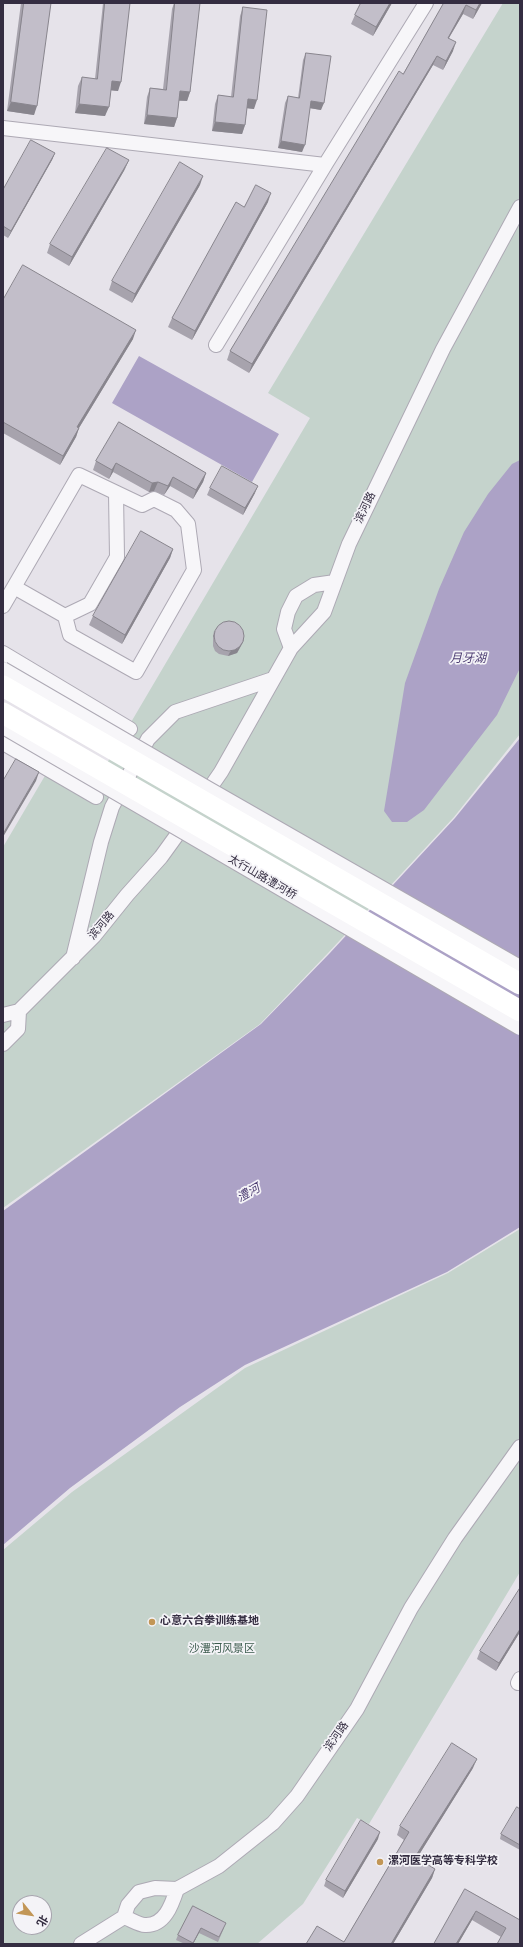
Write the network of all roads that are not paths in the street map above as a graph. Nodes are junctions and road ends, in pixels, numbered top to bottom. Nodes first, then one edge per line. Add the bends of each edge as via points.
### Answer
1 (426, 3) edge
2 (3, 128) edge
3 (325, 165) junction
4 (520, 207) edge
5 (216, 346) dead end
6 (116, 492) junction
7 (335, 582) junction
8 (14, 587) junction
9 (3, 606) edge
10 (65, 616) junction
11 (291, 648) junction
12 (3, 653) edge
13 (3, 669) edge
14 (273, 679) junction
15 (3, 686) edge
16 (3, 713) edge
17 (3, 727) edge
18 (130, 729) dead end
19 (3, 743) edge
20 (205, 794) junction
21 (96, 797) dead end
22 (184, 825) junction
23 (73, 958) junction
24 (520, 967) edge
25 (520, 984) edge
26 (20, 1011) junction
27 (520, 1011) edge
28 (3, 1015) edge
29 (520, 1028) edge
30 (3, 1044) edge
31 (520, 1447) edge
32 (177, 1890) junction
33 (124, 1917) junction
34 (81, 1944) edge

1 - 3 street
2 - 3 street
3 - 5 street
4 - 7 street, 滨河路 via 439,356 349,544
6 - 8 street via 79,475
6 - 10 street via 116,557 90,604
6 - 10 street via 142,505 154,499 176,510 188,524 194,570 136,672 70,635
7 - 11 street, 滨河路 via 324,612
7 - 11 street via 314,585 296,596 288,612 284,629
8 - 9 street
8 - 10 street
11 - 14 street, 滨河路
12 - 18 street
13 - 20 street, bridge
14 - 20 street, 滨河路 via 221,772
14 - 23 street via 175,712 148,739 112,807
15 - 20 main road, bridge
16 - 22 main road, 太行山路澧河桥, bridge
17 - 22 street, 太行山路澧河桥, bridge
19 - 21 street
20 - 24 street, bridge
20 - 25 main road, bridge
22 - 23 street, 滨河路 via 161,856
22 - 27 main road, 太行山路澧河桥, bridge
22 - 29 street, 太行山路澧河桥, bridge
23 - 26 street, 滨河路
26 - 28 street
26 - 30 street via 18,1029
31 - 32 street, 滨河路 via 455,1538 410,1608 357,1709 297,1796 273,1824 225,1861
32 - 33 street via 155,1888 139,1892 128,1905
32 - 33 street via 171,1908 160,1920 145,1925
33 - 34 street

